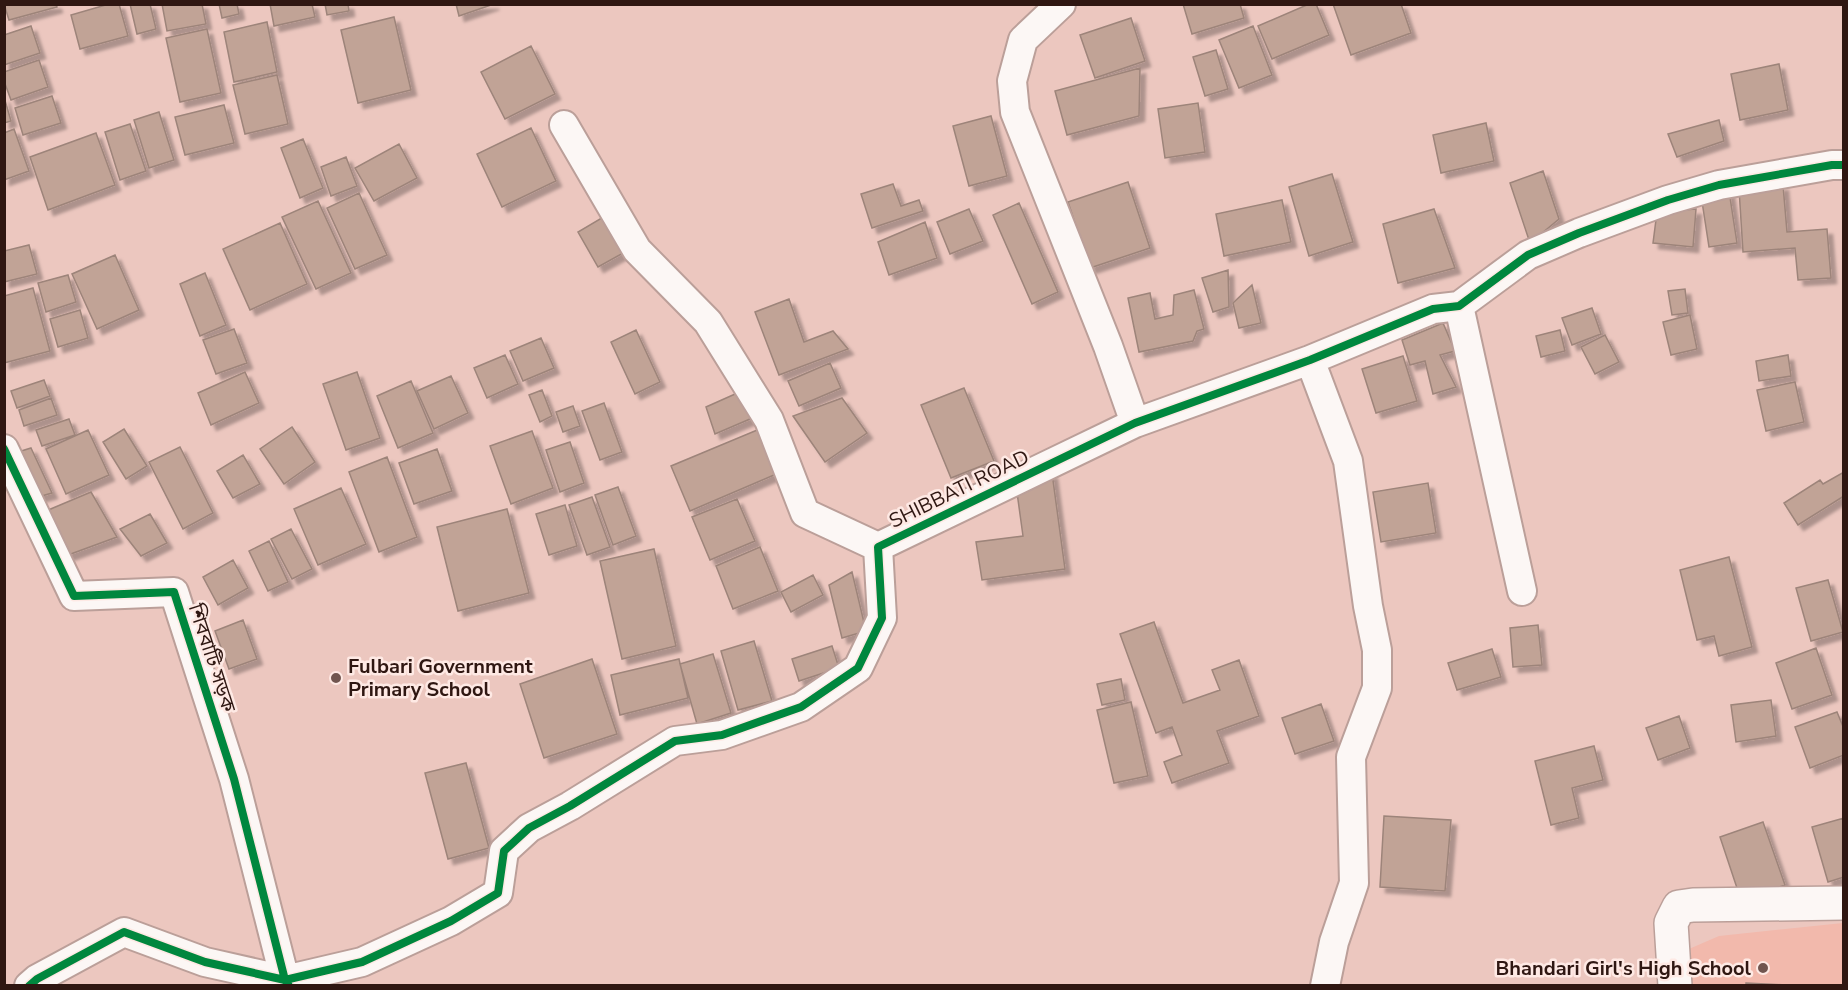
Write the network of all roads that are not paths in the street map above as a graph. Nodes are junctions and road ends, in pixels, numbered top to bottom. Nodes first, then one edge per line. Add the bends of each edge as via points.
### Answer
1 (1061, 4) edge
2 (564, 125) dead end
3 (1844, 165) edge
4 (1446, 308) junction
5 (1310, 360) junction
6 (1135, 423) junction
7 (4, 449) edge
8 (878, 547) junction
9 (1522, 591) dead end
10 (1844, 903) edge
11 (287, 983) edge
12 (29, 986) edge
13 (1325, 986) edge
14 (1675, 986) edge

1 - 6 street via 1023,40 1012,81 1015,112
2 - 8 street via 637,250 708,322 769,420 805,513
3 - 4 street, SHIBBATI ROAD via 1719,185 1656,204 1528,255
4 - 5 street, SHIBBATI ROAD
4 - 9 street
5 - 6 street, SHIBBATI ROAD
5 - 13 street via 1347,461 1377,650 1377,688 1351,758 1354,884 1334,942
6 - 8 street, SHIBBATI ROAD
7 - 11 street, শিববাটি সড়ক via 74,596 174,592 234,779
8 - 11 street, SHIBBATI ROAD via 882,618 858,668 801,707 722,735 675,741 529,828 504,851 498,893 451,921 362,962
10 - 14 street via 1679,907 1671,923
11 - 12 street via 205,962 124,932

